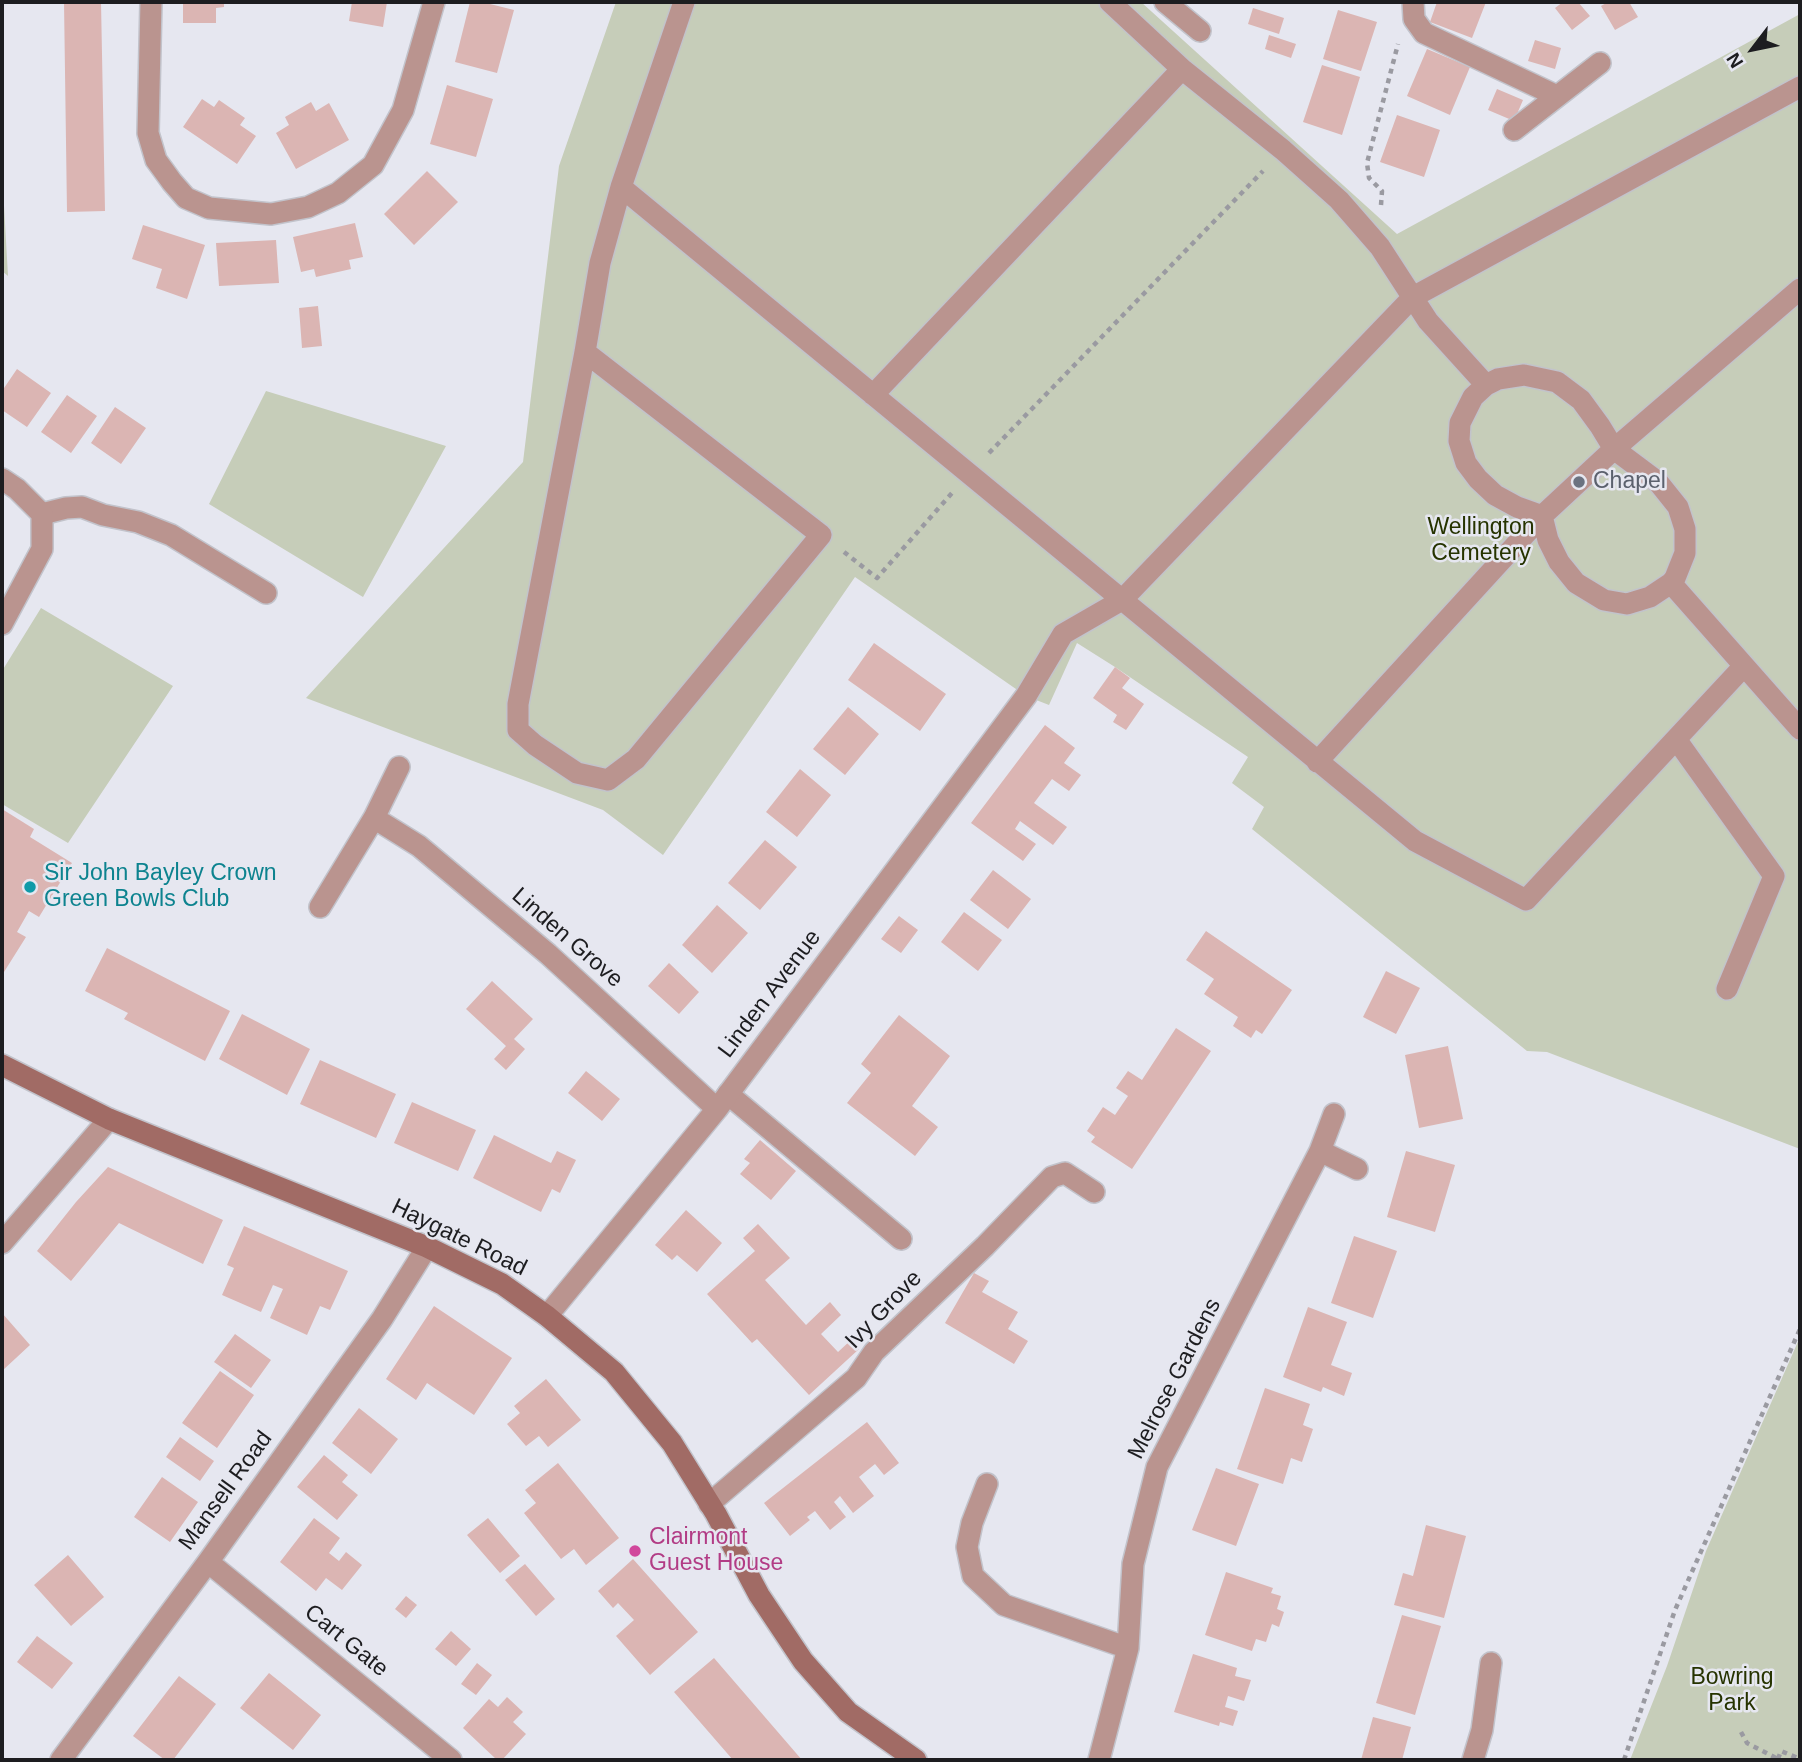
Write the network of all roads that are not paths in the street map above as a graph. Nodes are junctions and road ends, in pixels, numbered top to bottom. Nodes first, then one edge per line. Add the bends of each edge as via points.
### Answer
1 (151, 2) edge
2 (434, 2) edge
3 (684, 2) edge
4 (1110, 2) edge
5 (1165, 2) edge
6 (1414, 10) edge
7 (1200, 31) dead end
8 (1600, 63) dead end
9 (1182, 69) junction
10 (1800, 87) edge
11 (1557, 96) junction
12 (1514, 130) dead end
13 (621, 187) junction
14 (1800, 289) edge
15 (1413, 296) junction
16 (585, 352) junction
17 (1486, 385) junction
18 (873, 395) junction
19 (1614, 449) junction
20 (2, 479) edge
21 (42, 513) junction
22 (1542, 516) junction
23 (1671, 583) junction
24 (266, 593) dead end
25 (1122, 600) junction
26 (2, 624) edge
27 (1744, 666) junction
28 (1800, 729) edge
29 (1676, 739) junction
30 (1317, 762) junction
31 (399, 767) dead end
32 (374, 818) junction
33 (320, 907) dead end
34 (1727, 989) dead end
35 (2, 1065) edge
36 (723, 1102) junction
37 (1335, 1114) dead end
38 (109, 1119) junction
39 (1320, 1151) junction
40 (1357, 1169) dead end
41 (1094, 1192) dead end
42 (901, 1239) dead end
43 (2, 1243) edge
44 (427, 1247) junction
45 (547, 1316) junction
46 (987, 1484) dead end
47 (709, 1504) junction
48 (208, 1562) junction
49 (1128, 1648) junction
50 (1491, 1663) dead end
51 (61, 1760) edge
52 (451, 1760) edge
53 (916, 1760) edge
54 (1099, 1760) edge
55 (1473, 1760) edge

1 - 2 street via 148,133 156,160 186,198 209,208 271,214 309,207 338,193 373,164 403,110
3 - 13 street
4 - 9 street
5 - 7 street
6 - 11 street via 1424,33
8 - 11 street
9 - 15 street via 1339,200 1380,247
9 - 18 street
10 - 15 street, Linden Avenue
11 - 12 street
13 - 16 street via 600,263
13 - 18 street
14 - 19 street
15 - 17 street via 1428,321
15 - 25 street, Linden Avenue
16 - 16 street via 518,704 518,730 577,773 608,780 636,759 821,535
17 - 19 street via 1524,375 1557,382 1581,400
17 - 22 street via 1473,397 1460,423 1459,441 1466,463 1495,495
18 - 25 street
19 - 22 street
19 - 23 street via 1658,482 1678,507 1685,529 1685,553
20 - 21 street
21 - 24 street via 82,507 138,522 171,535
21 - 26 street via 42,549
22 - 23 street via 1559,562 1576,583 1604,600 1627,604 1650,597
22 - 30 street
23 - 27 street
25 - 30 street
25 - 36 street, Linden Avenue via 1063,634 1026,696
27 - 28 street
27 - 29 street
29 - 30 street via 1525,900 1415,841
29 - 34 street via 1774,876
31 - 32 street
32 - 33 street
32 - 36 street, Linden Grove via 419,846
35 - 38 street, Haygate Road
36 - 42 street, Linden Grove
36 - 45 street, Linden Avenue
37 - 39 street, Melrose Gardens
38 - 43 street
38 - 44 street, Haygate Road
39 - 40 street
39 - 49 street, Melrose Gardens via 1157,1467 1133,1564
41 - 47 street, Ivy Grove via 1065,1173 1052,1177 874,1352 856,1378
44 - 45 street, Haygate Road via 502,1284
44 - 48 street, Mansell Road via 382,1319
45 - 47 street, Haygate Road via 614,1372 672,1443
46 - 49 street via 967,1547 973,1576 1004,1605
47 - 53 street, Haygate Road via 759,1595 803,1661 848,1712
48 - 51 street, Mansell Road
48 - 52 street, Cart Gate
49 - 54 street, Melrose Gardens
50 - 55 street

